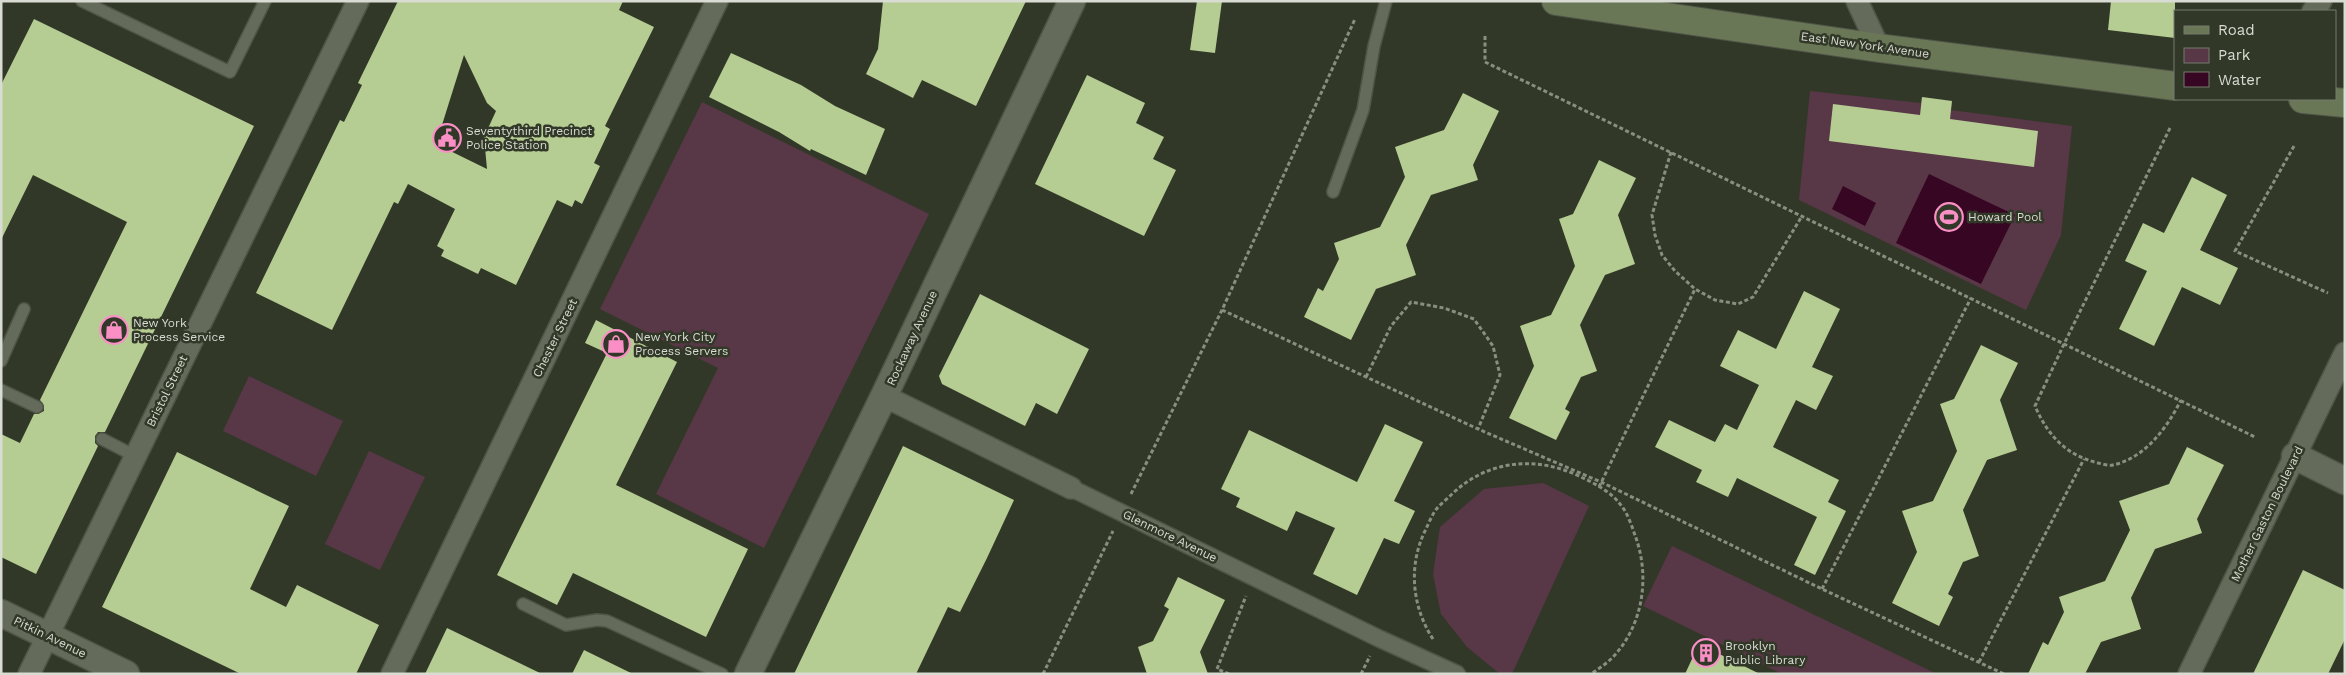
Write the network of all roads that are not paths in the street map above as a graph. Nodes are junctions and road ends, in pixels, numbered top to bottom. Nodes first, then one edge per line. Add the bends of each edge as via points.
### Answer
1 (82, 1) edge
2 (265, 1) edge
3 (358, 1) edge
4 (717, 1) edge
5 (1072, 1) edge
6 (1386, 1) edge
7 (1556, 1) edge
8 (1857, 1) edge
9 (1880, 48) junction
10 (2174, 86) edge
11 (2314, 100) edge
12 (2345, 103) edge
13 (1333, 192) dead end
14 (24, 309) dead end
15 (2345, 353) edge
16 (1, 361) edge
17 (1, 390) edge
18 (884, 396) junction
19 (37, 407) dead end
20 (102, 439) dead end
21 (135, 456) junction
22 (2295, 456) junction
23 (2345, 480) edge
24 (1071, 488) joint
25 (523, 604) dead end
26 (1, 613) edge
27 (47, 636) junction
28 (29, 674) edge
29 (126, 674) edge
30 (392, 674) edge
31 (722, 674) edge
32 (748, 674) edge
33 (1457, 674) edge
34 (2189, 674) edge

1 - 2 lane via 230,72
3 - 21 street, Bristol Street
4 - 30 street, Chester Street
5 - 18 street, Rockaway Avenue
6 - 13 lane via 1363,110
7 - 9 main road, East New York Avenue
8 - 9 street
9 - 10 main road, East New York Avenue
11 - 12 main road
14 - 16 lane
15 - 22 street, Mother Gaston Boulevard
17 - 19 lane
18 - 24 street, Glenmore Avenue
18 - 32 street, Rockaway Avenue
20 - 21 lane
21 - 27 street, Bristol Street
22 - 23 street
22 - 34 street, Mother Gaston Boulevard
24 - 33 street, Glenmore Avenue
25 - 31 lane via 566,626 607,620
26 - 27 street, Pitkin Avenue
27 - 28 street, Bristol Street
27 - 29 street, Pitkin Avenue

